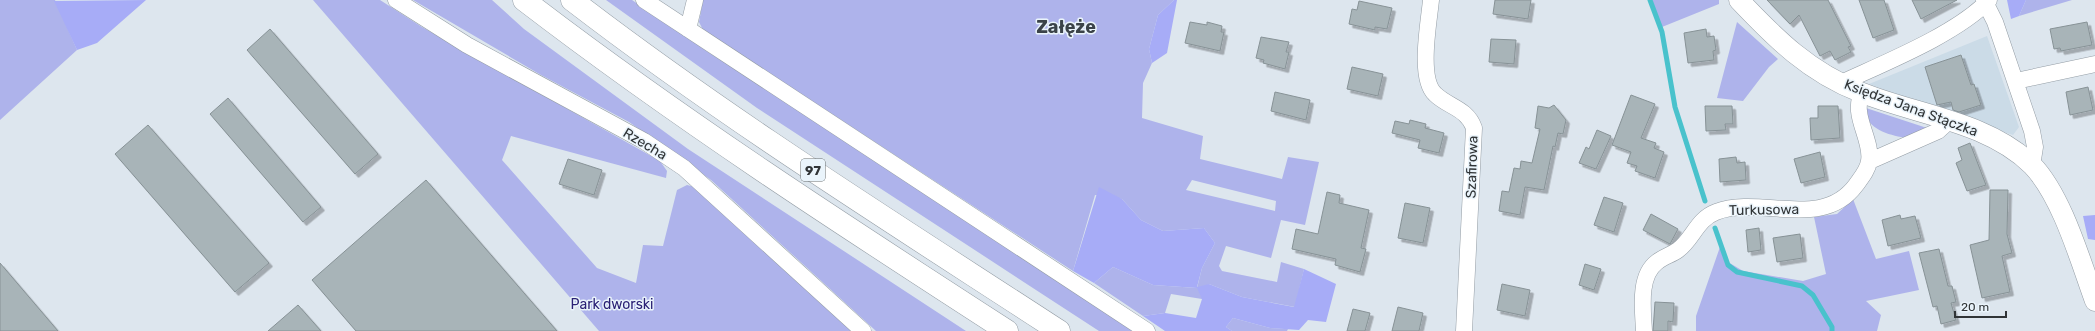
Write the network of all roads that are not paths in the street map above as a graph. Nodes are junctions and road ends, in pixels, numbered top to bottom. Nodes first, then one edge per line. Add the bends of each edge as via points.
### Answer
1 (396, 0) edge
2 (524, 0) edge
3 (572, 0) edge
4 (644, 0) edge
5 (695, 0) edge
6 (1431, 0) edge
7 (1739, 0) edge
8 (1986, 1) edge
9 (688, 29) junction
10 (2095, 64) edge
11 (2016, 81) junction
12 (1841, 83) junction
13 (1861, 92) junction
14 (1949, 121) junction
15 (1870, 161) junction
16 (2032, 166) junction
17 (2095, 301) edge
18 (863, 331) edge
19 (1007, 331) edge
20 (1059, 331) edge
21 (1147, 331) edge
22 (1464, 331) edge
23 (1644, 331) edge

1 - 18 street, Rzecha via 467,45 644,141 684,168
2 - 19 main road, 97 via 593,53 744,160
3 - 20 main road, 97 via 639,51 764,138
4 - 9 street
5 - 9 street
6 - 22 street, Szafirowa via 1426,76 1435,95 1471,119 1474,128
7 - 12 street, Księdza Jana Stączka via 1786,47 1811,67
8 - 11 street
8 - 12 street via 1941,34
9 - 21 street
10 - 11 street
11 - 16 street via 2032,131 2035,147
12 - 13 street, Księdza Jana Stączka
13 - 14 street, Księdza Jana Stączka
13 - 15 street via 1859,110
14 - 15 street via 1938,131
14 - 16 street, Księdza Jana Stączka via 2002,143
15 - 23 street, Turkusowa via 1854,188 1844,198 1831,204 1800,210 1734,208 1705,217 1678,250 1656,262 1648,272 1643,298
16 - 17 street, Księdza Jana Stączka via 2055,198

